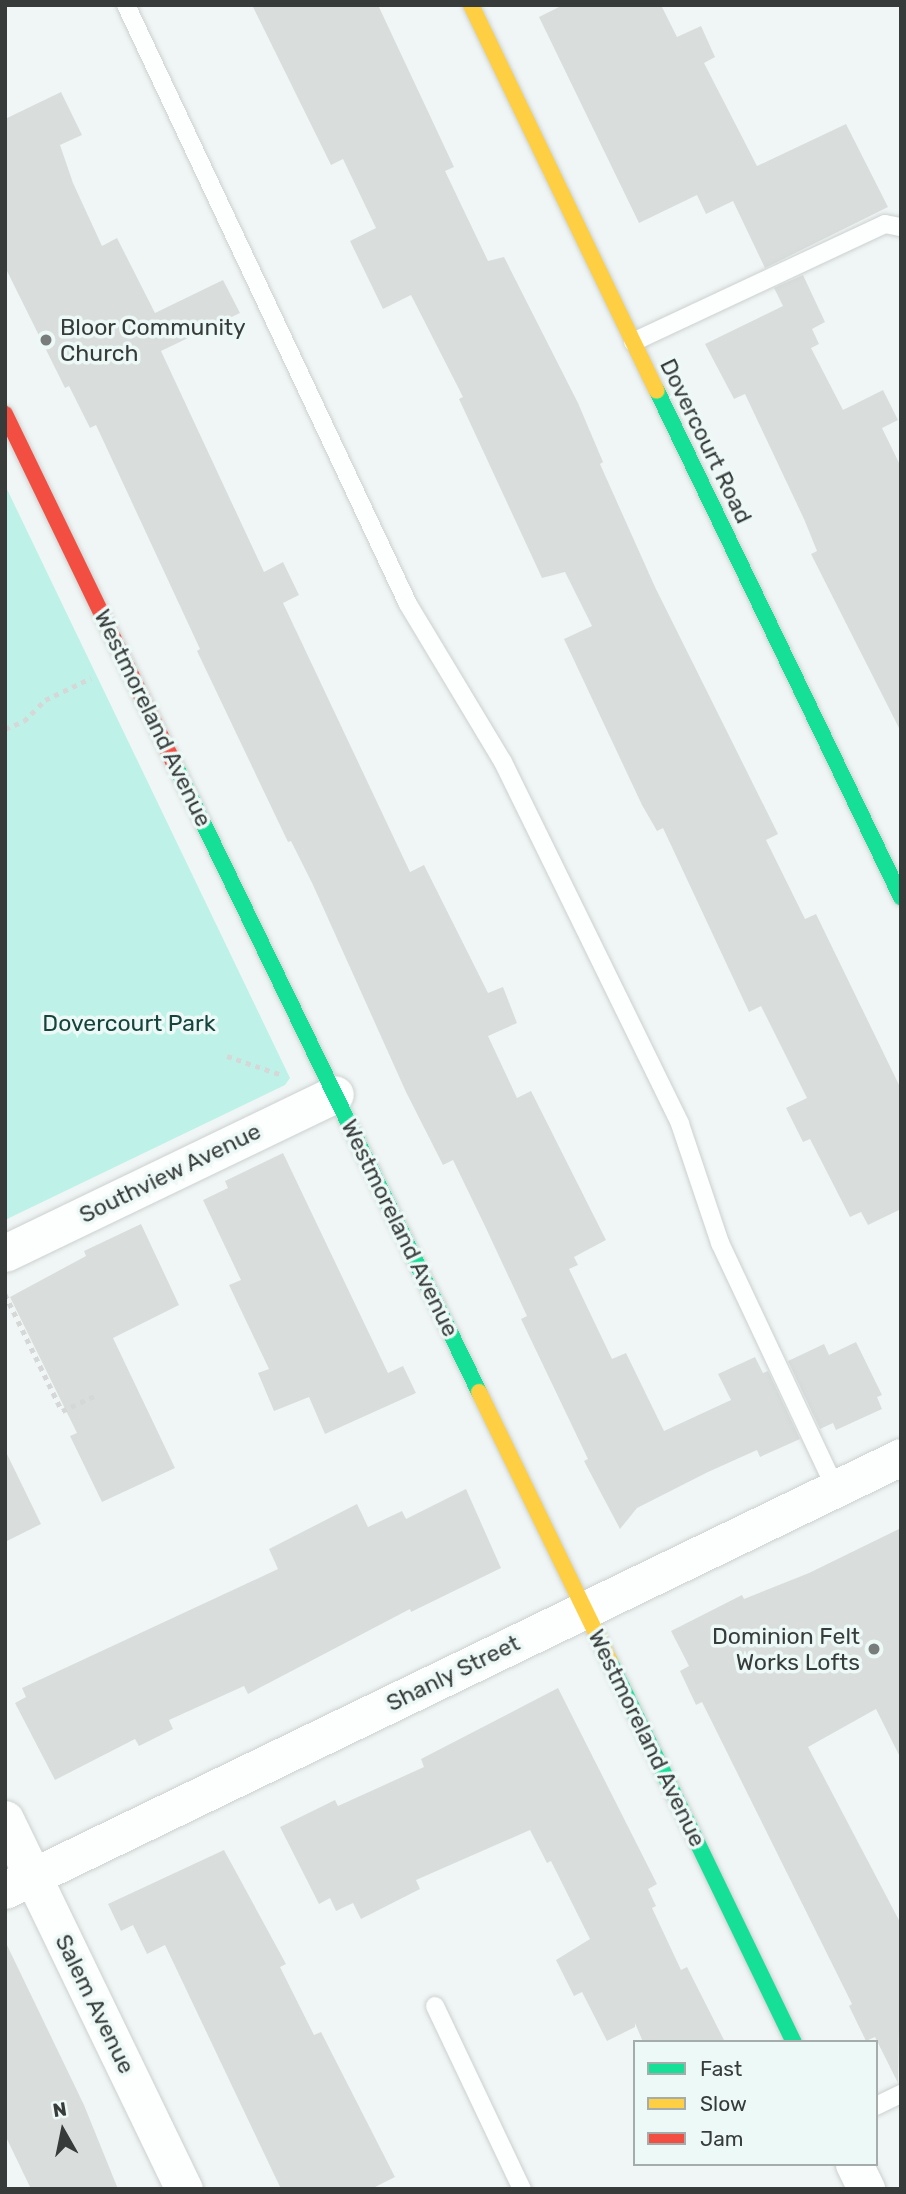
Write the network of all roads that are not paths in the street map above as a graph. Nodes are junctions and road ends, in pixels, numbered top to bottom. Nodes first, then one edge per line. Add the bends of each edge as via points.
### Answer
1 (126, 5) edge
2 (471, 5) edge
3 (901, 227) edge
4 (633, 342) junction
5 (5, 414) edge
6 (901, 897) edge
7 (335, 1094) junction
8 (5, 1253) edge
9 (901, 1457) edge
10 (836, 1489) junction
11 (584, 1610) junction
12 (5, 1819) edge
13 (19, 1883) edge
14 (435, 2006) dead end
15 (793, 2040) edge
16 (901, 2094) edge
17 (878, 2105) edge
18 (855, 2166) edge
19 (184, 2189) edge
20 (522, 2189) edge
21 (866, 2189) edge

1 - 10 lane via 408,604 503,762 680,1124 720,1243
2 - 4 street, Dovercourt Road
3 - 4 lane via 886,224
4 - 6 street, Dovercourt Road
5 - 7 street, Westmoreland Avenue
7 - 8 street, Southview Avenue
7 - 11 street, Westmoreland Avenue
9 - 10 street, Shanly Street
10 - 11 street, Shanly Street
11 - 13 street, Shanly Street
11 - 15 street, Westmoreland Avenue
12 - 13 street, Salem Avenue
13 - 19 street, Salem Avenue
14 - 20 lane
16 - 17 lane
18 - 21 street

